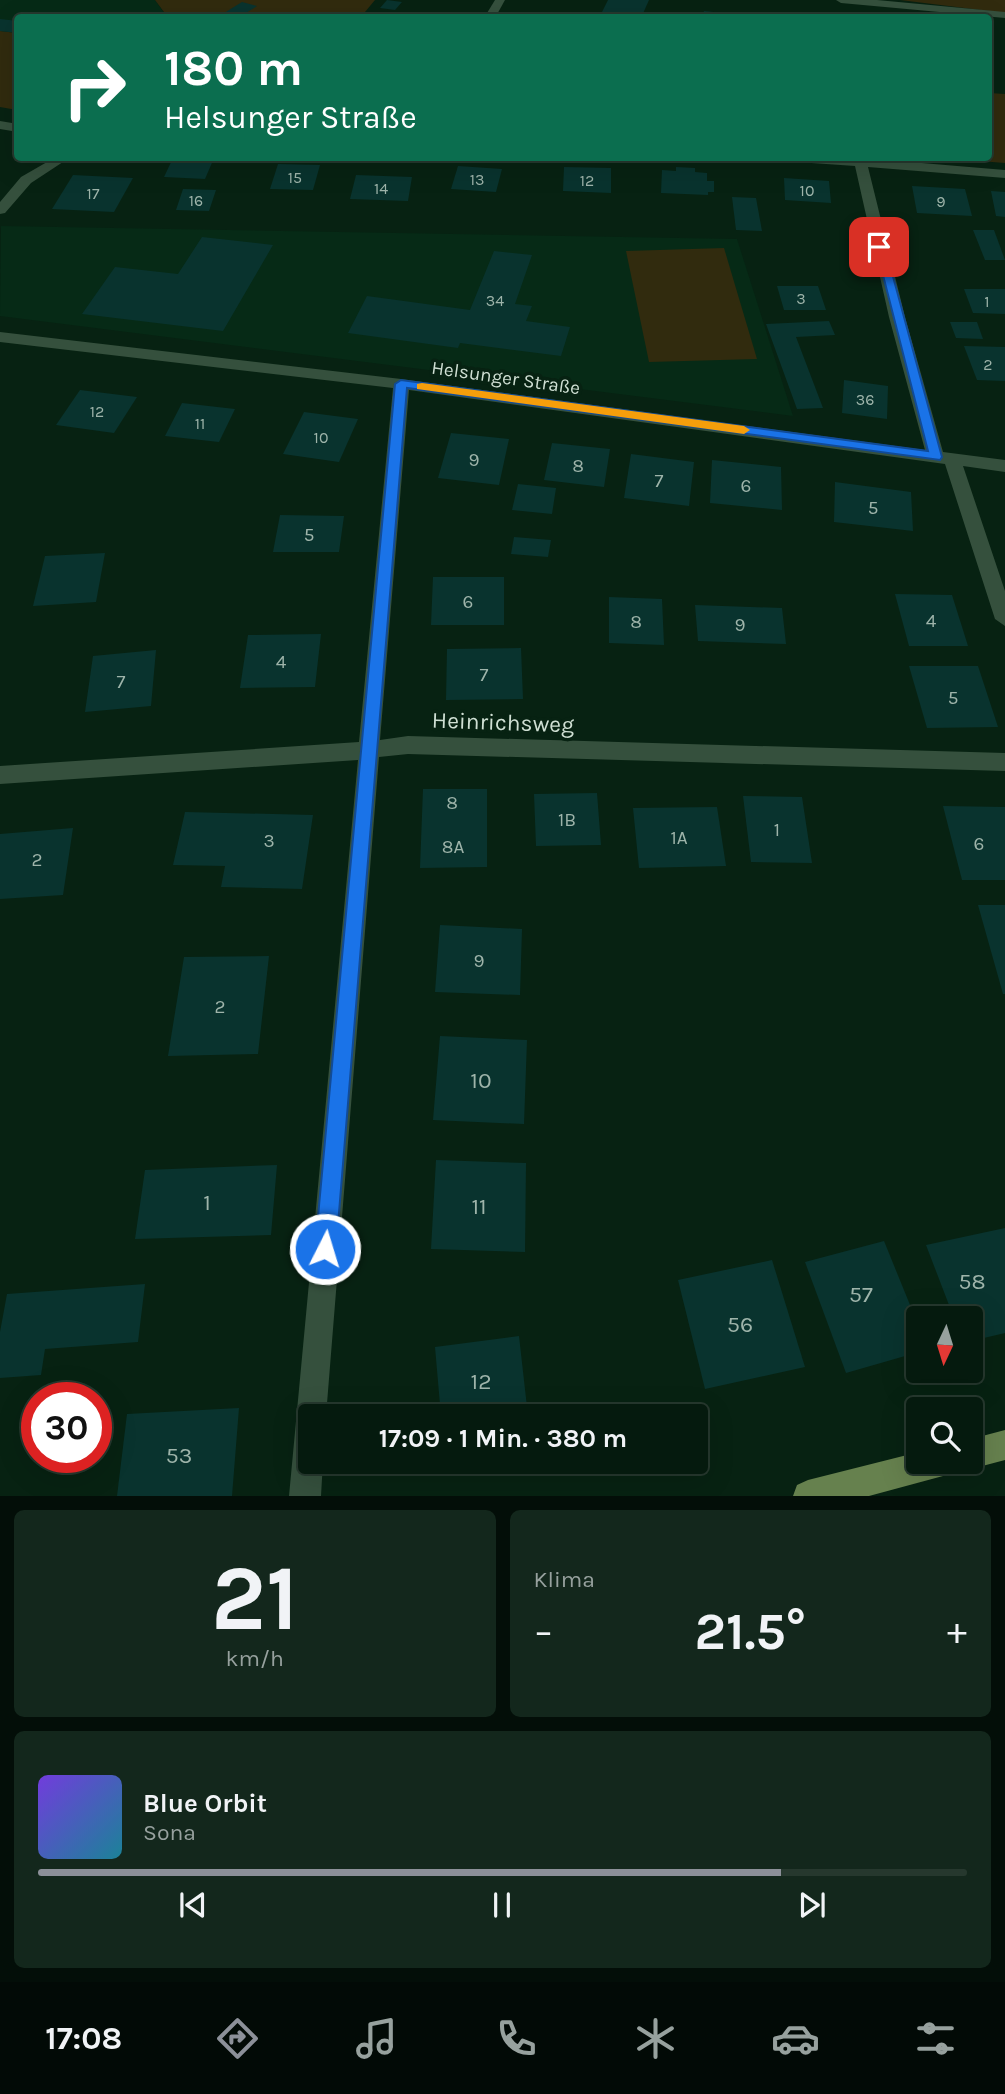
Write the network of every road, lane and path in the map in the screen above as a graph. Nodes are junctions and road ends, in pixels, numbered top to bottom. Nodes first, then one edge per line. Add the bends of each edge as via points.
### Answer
1 (841, 0) edge
2 (1005, 15) edge
3 (57, 161) edge
4 (860, 161) joint
5 (1005, 174) edge
6 (0, 210) edge
7 (0, 337) edge
8 (401, 384) junction
9 (944, 458) junction
10 (1005, 466) edge
11 (1005, 619) edge
12 (368, 749) junction
13 (1005, 762) edge
14 (0, 775) edge
15 (312, 1404) edge
16 (1005, 1445) edge
17 (983, 1451) edge
18 (906, 1471) edge
19 (307, 1474) edge
20 (305, 1496) edge
21 (808, 1496) edge

1 - 2 street
3 - 6 street via 26,180
4 - 5 street
4 - 9 street via 897,317
7 - 8 street, Helsunger Straße
8 - 9 street, Helsunger Straße
8 - 12 street
9 - 10 street, Helsunger Straße
9 - 11 street
12 - 13 street, Heinrichsweg via 408,745
12 - 14 street, Heinrichsweg
12 - 15 street
16 - 17 main road
18 - 21 main road
19 - 20 street

